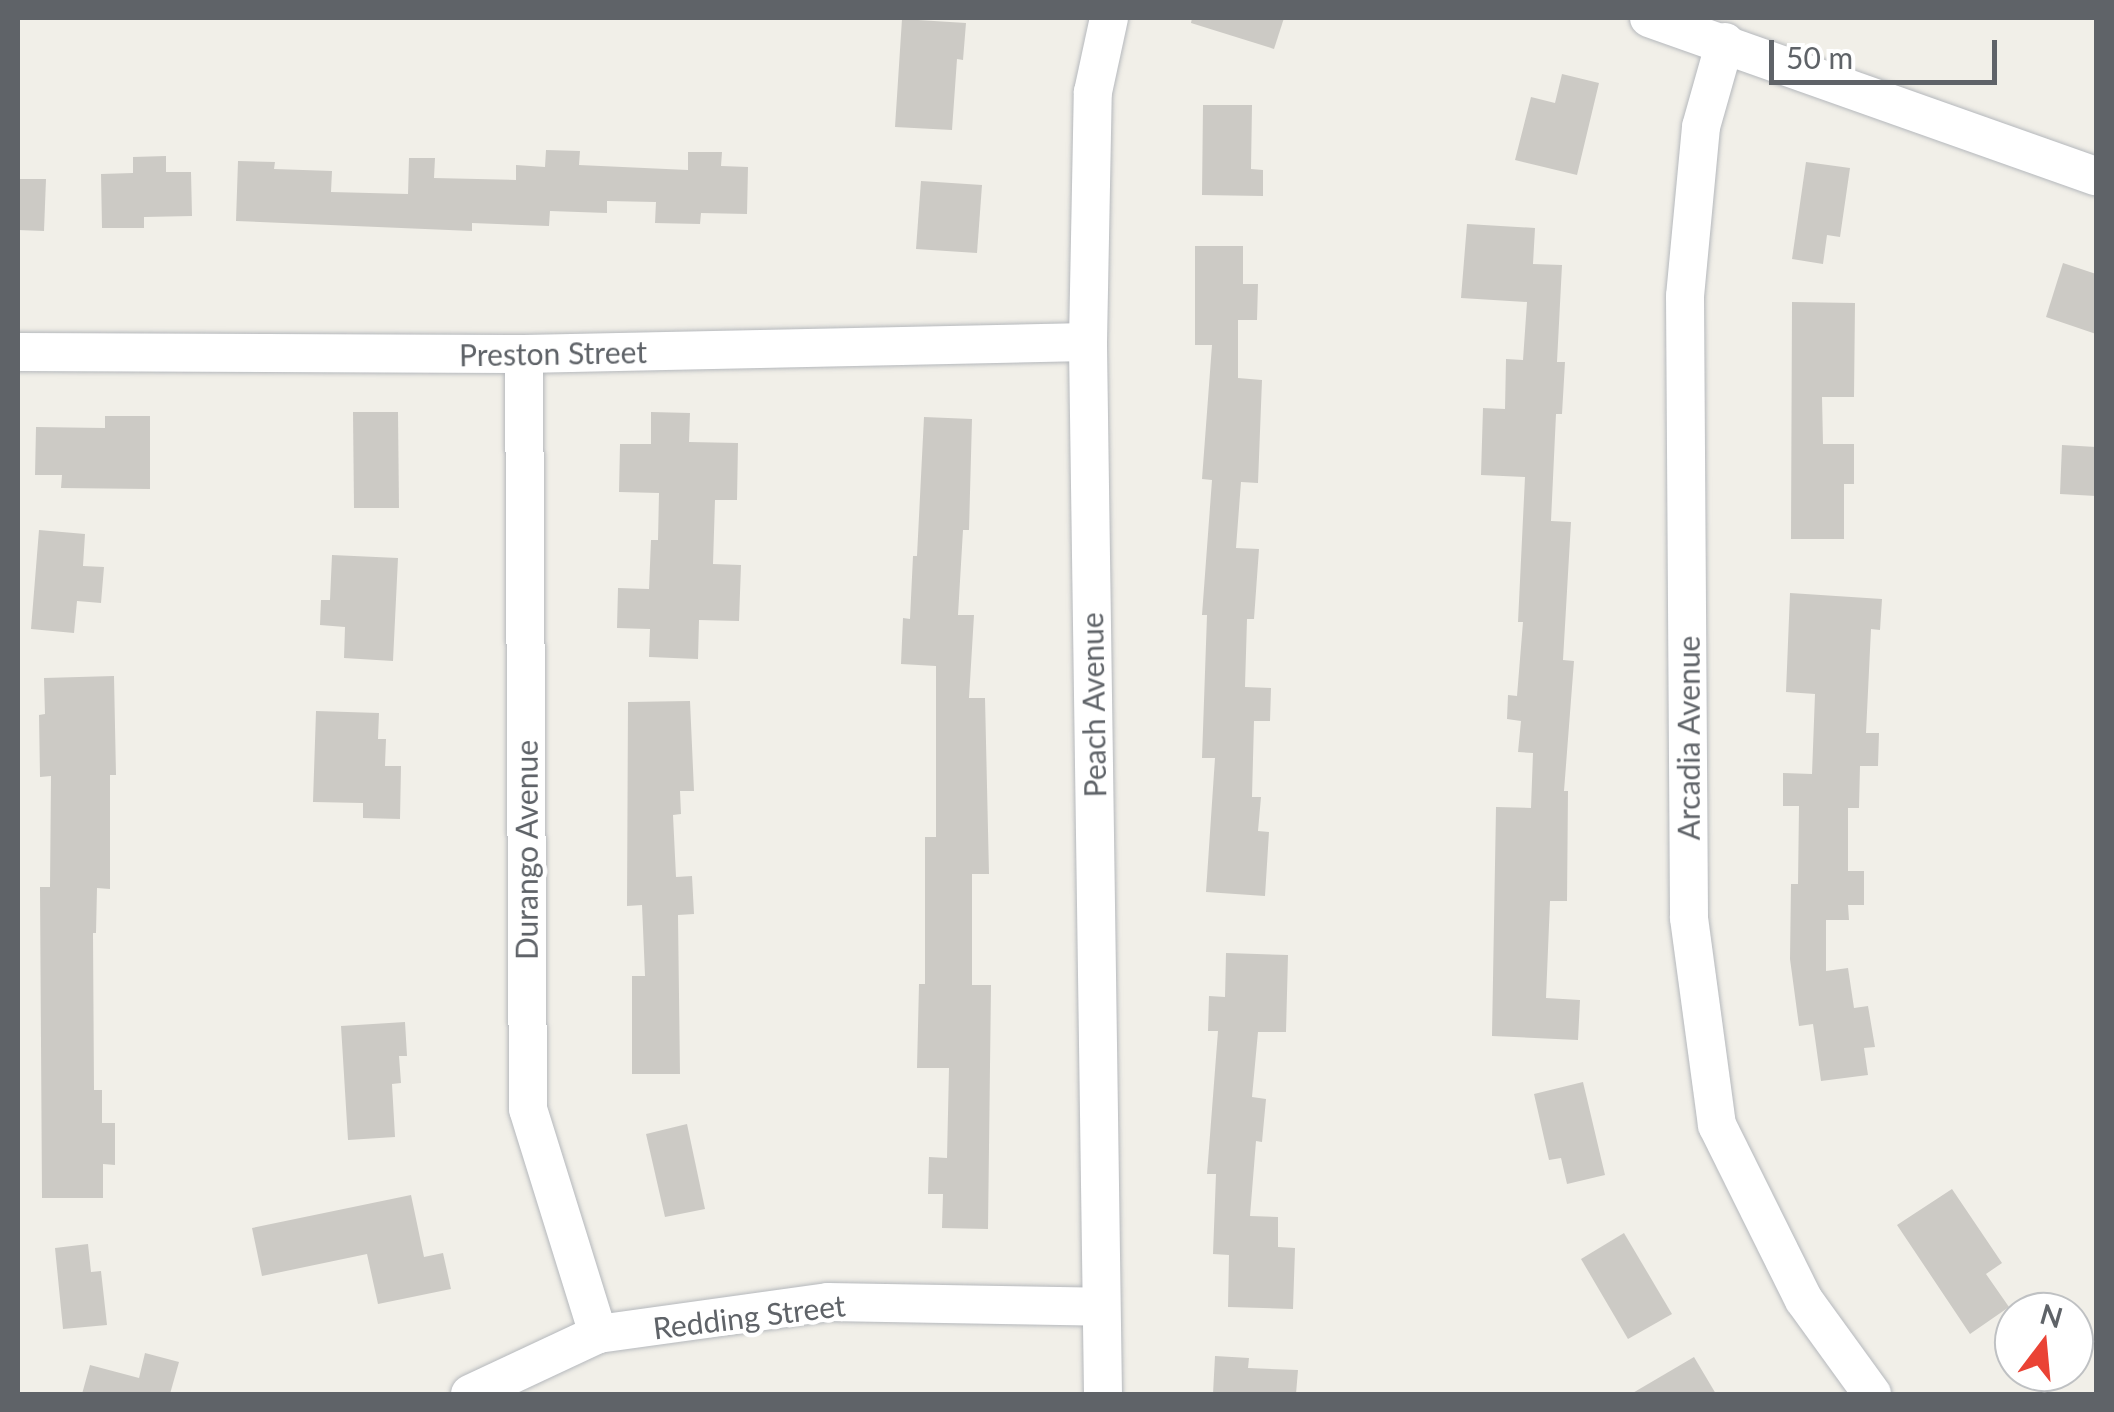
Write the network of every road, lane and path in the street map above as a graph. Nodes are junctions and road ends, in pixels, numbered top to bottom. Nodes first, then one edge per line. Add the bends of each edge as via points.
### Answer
1 (1109, 18) edge
2 (1649, 18) edge
3 (1725, 42) junction
4 (2096, 176) edge
5 (1088, 342) junction
6 (18, 352) edge
7 (524, 354) junction
8 (1101, 1307) junction
9 (598, 1334) junction
10 (470, 1394) edge
11 (1103, 1394) edge
12 (1872, 1394) edge

1 - 5 street, Peach Avenue via 1093,92
2 - 3 street
3 - 4 street
3 - 12 street, Arcadia Avenue via 1701,127 1684,296 1689,918 1717,1125 1804,1300
5 - 7 street, Preston Street
5 - 8 street, Peach Avenue
6 - 7 street, Preston Street
7 - 9 street, Durango Avenue via 528,1109
8 - 9 street, Redding Street via 828,1302
8 - 11 street, Peach Avenue
9 - 10 street, Redding Street

